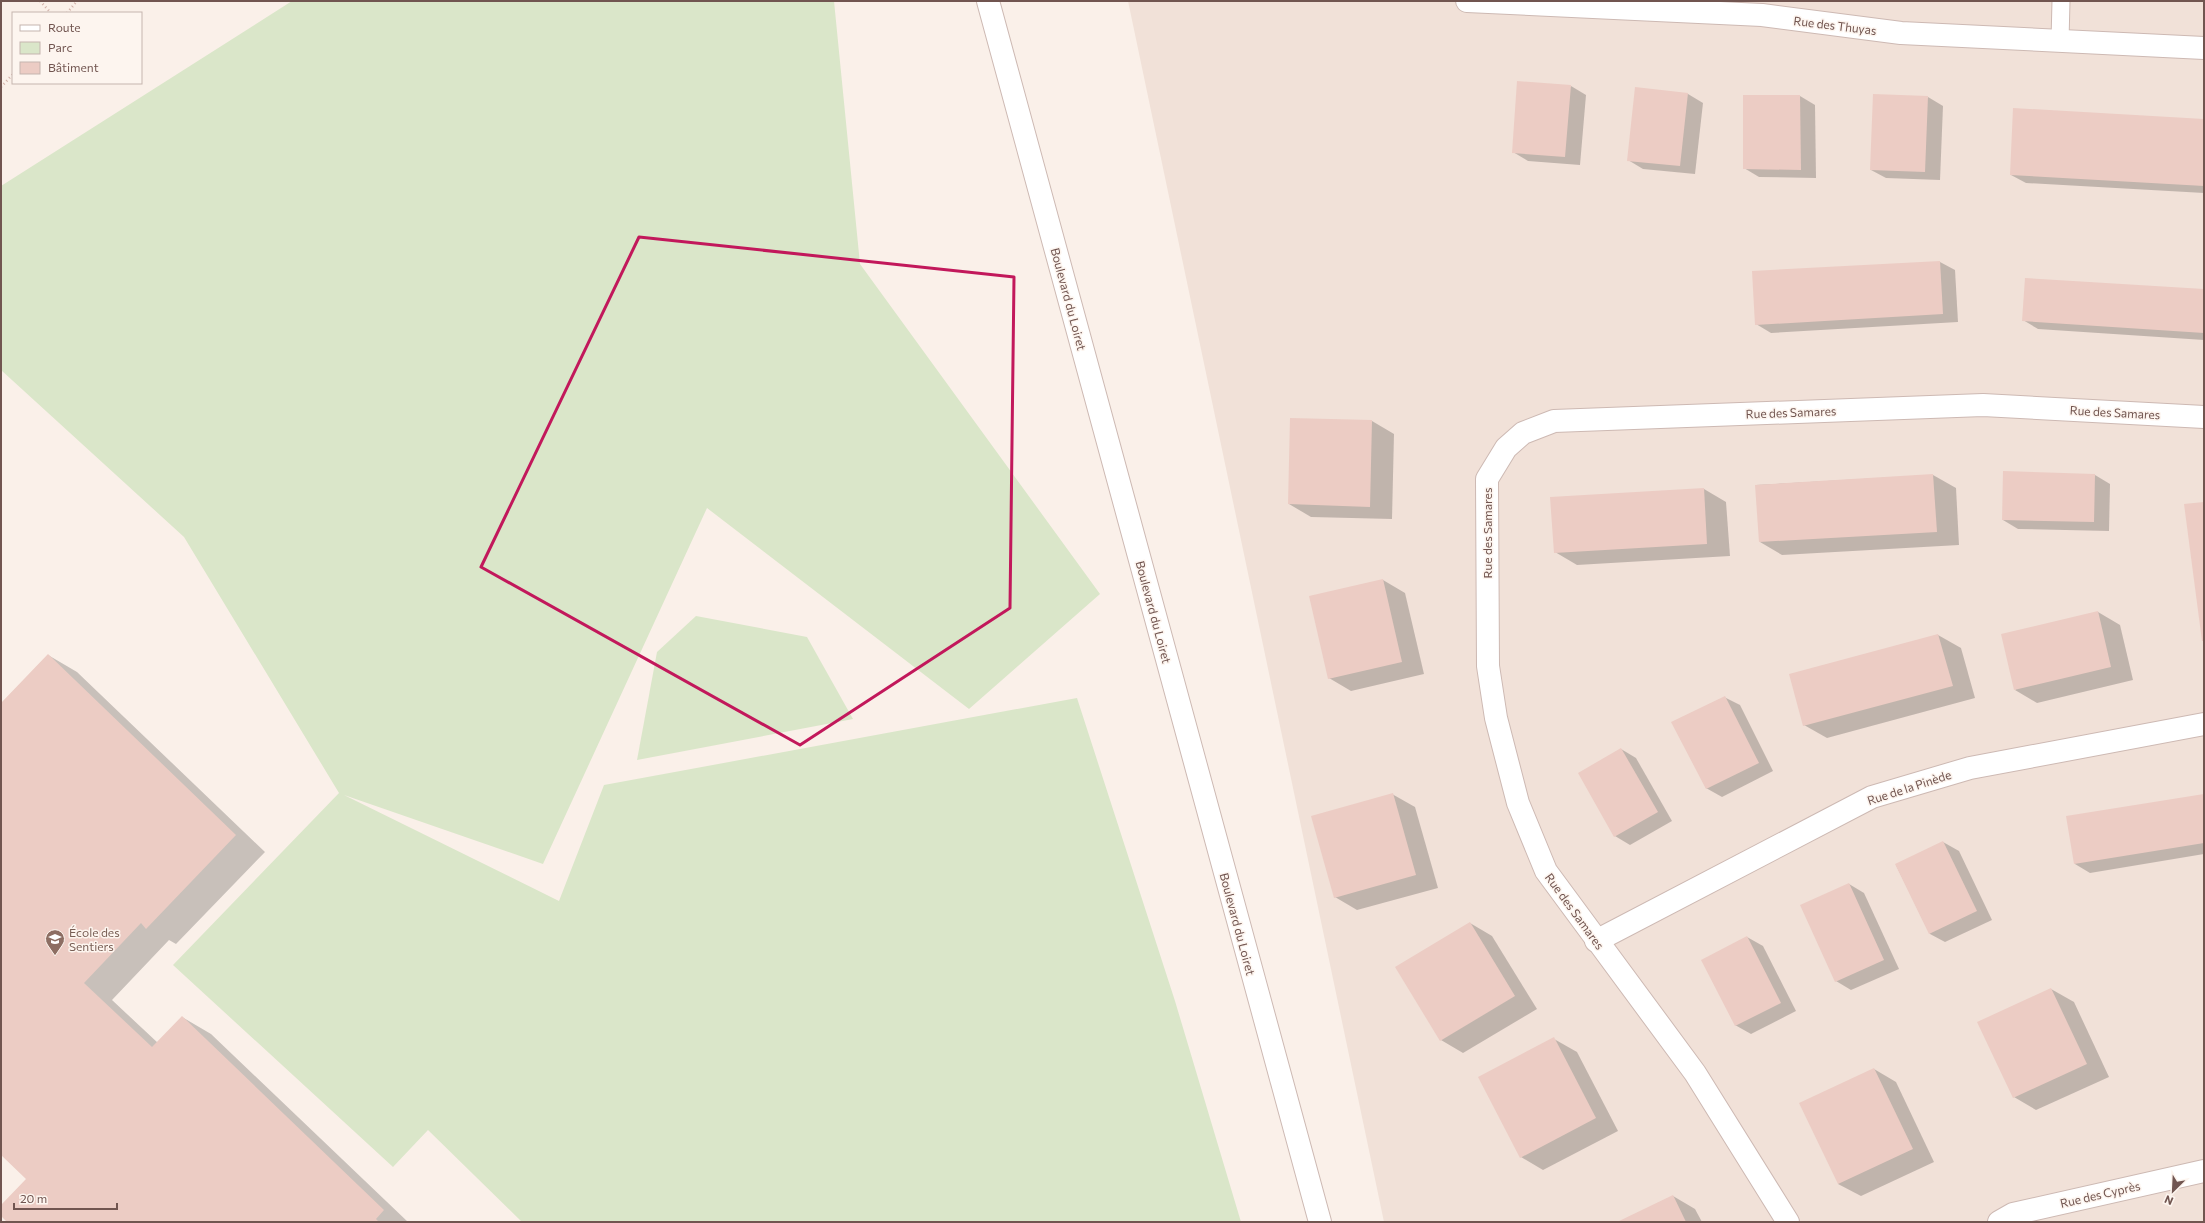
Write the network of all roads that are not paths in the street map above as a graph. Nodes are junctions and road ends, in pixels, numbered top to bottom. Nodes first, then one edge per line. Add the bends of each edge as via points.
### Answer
1 (988, 1) edge
2 (1467, 1) edge
3 (2061, 1) edge
4 (1762, 8) edge
5 (2060, 41) junction
6 (2204, 48) edge
7 (2204, 417) edge
8 (2204, 724) edge
9 (1596, 941) junction
10 (2204, 1171) edge
11 (1320, 1222) edge
12 (1788, 1222) edge
13 (1999, 1222) edge

1 - 11 street, Boulevard du Loiret
2 - 4 street, Rue des Thuyas
3 - 5 lane
4 - 5 street, Rue des Thuyas via 1900,33
5 - 6 street, Rue des Thuyas
7 - 9 street, Rue des Samares via 1983,405 1554,421 1524,433 1506,448 1487,479 1488,666 1496,718 1518,803 1546,871
8 - 9 street, Rue de la Pinède via 1970,768 1872,797
9 - 12 street, Rue des Samares via 1695,1073
10 - 13 street, Rue des Cyprès via 2013,1214

